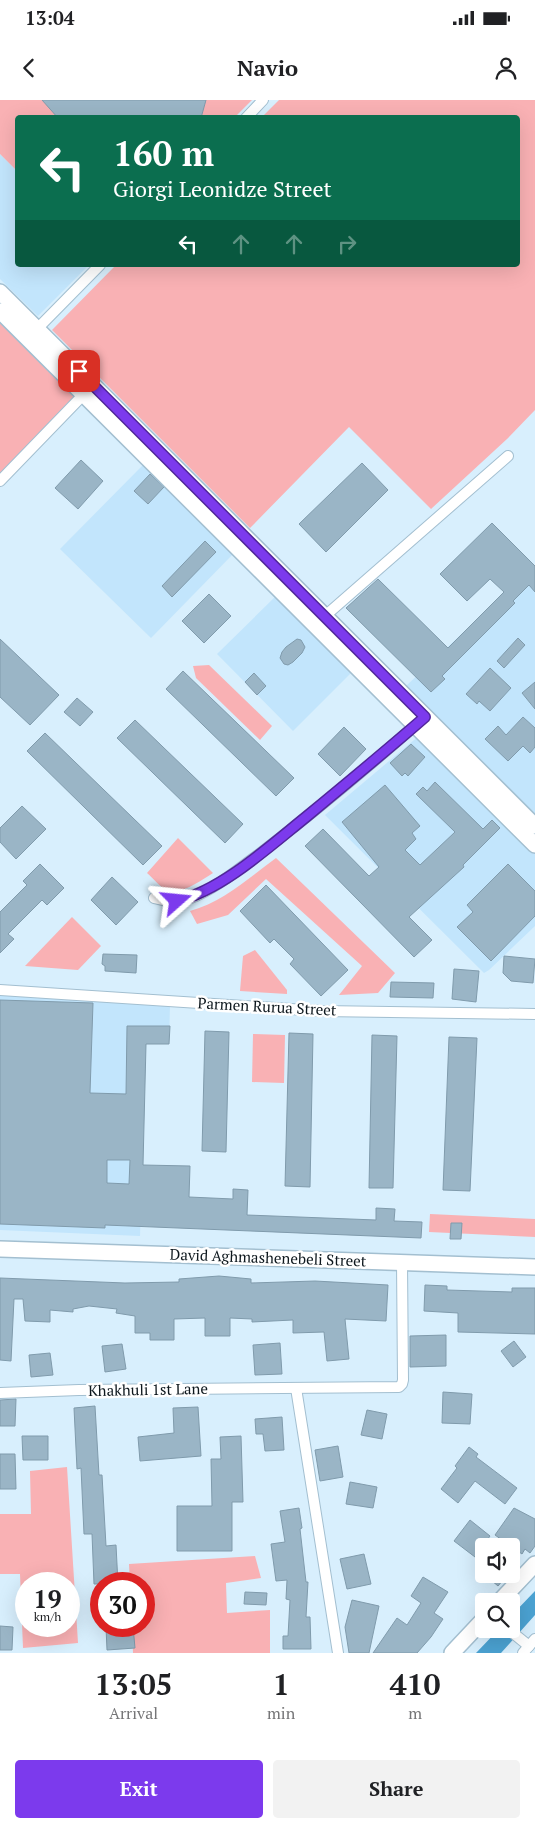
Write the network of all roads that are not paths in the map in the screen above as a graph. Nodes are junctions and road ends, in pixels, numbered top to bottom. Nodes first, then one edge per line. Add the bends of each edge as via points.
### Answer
1 (263, 100) edge
2 (249, 115) edge
3 (98, 267) edge
4 (0, 292) edge
5 (0, 310) edge
6 (37, 329) junction
7 (88, 390) junction
8 (508, 456) dead end
9 (0, 481) edge
10 (325, 616) junction
11 (420, 721) junction
12 (535, 826) edge
13 (535, 845) edge
14 (154, 898) dead end
15 (0, 990) edge
16 (535, 1014) edge
17 (0, 1249) edge
18 (402, 1262) junction
19 (535, 1267) edge
20 (296, 1388) junction
21 (0, 1394) edge
22 (535, 1564) edge
23 (508, 1593) edge
24 (475, 1629) edge
25 (519, 1638) edge
26 (529, 1646) edge
27 (338, 1653) edge
28 (452, 1653) edge

1 - 2 street
3 - 6 street
4 - 6 main road
5 - 7 main road
6 - 7 main road
7 - 9 street
7 - 10 main road
7 - 11 main road
8 - 10 street
10 - 11 main road
11 - 12 main road
11 - 13 main road
11 - 14 street via 230,876 191,898 171,901
15 - 16 street, Parmen Rurua Street via 321,1011
17 - 18 main road, David Aghmashenebeli Street
18 - 19 main road, David Aghmashenebeli Street
18 - 20 street, Khakhuli 1st Lane via 402,1384 398,1387
20 - 21 street, Khakhuli 1st Lane
20 - 27 street
22 - 23 main road
24 - 28 main road
25 - 26 street

